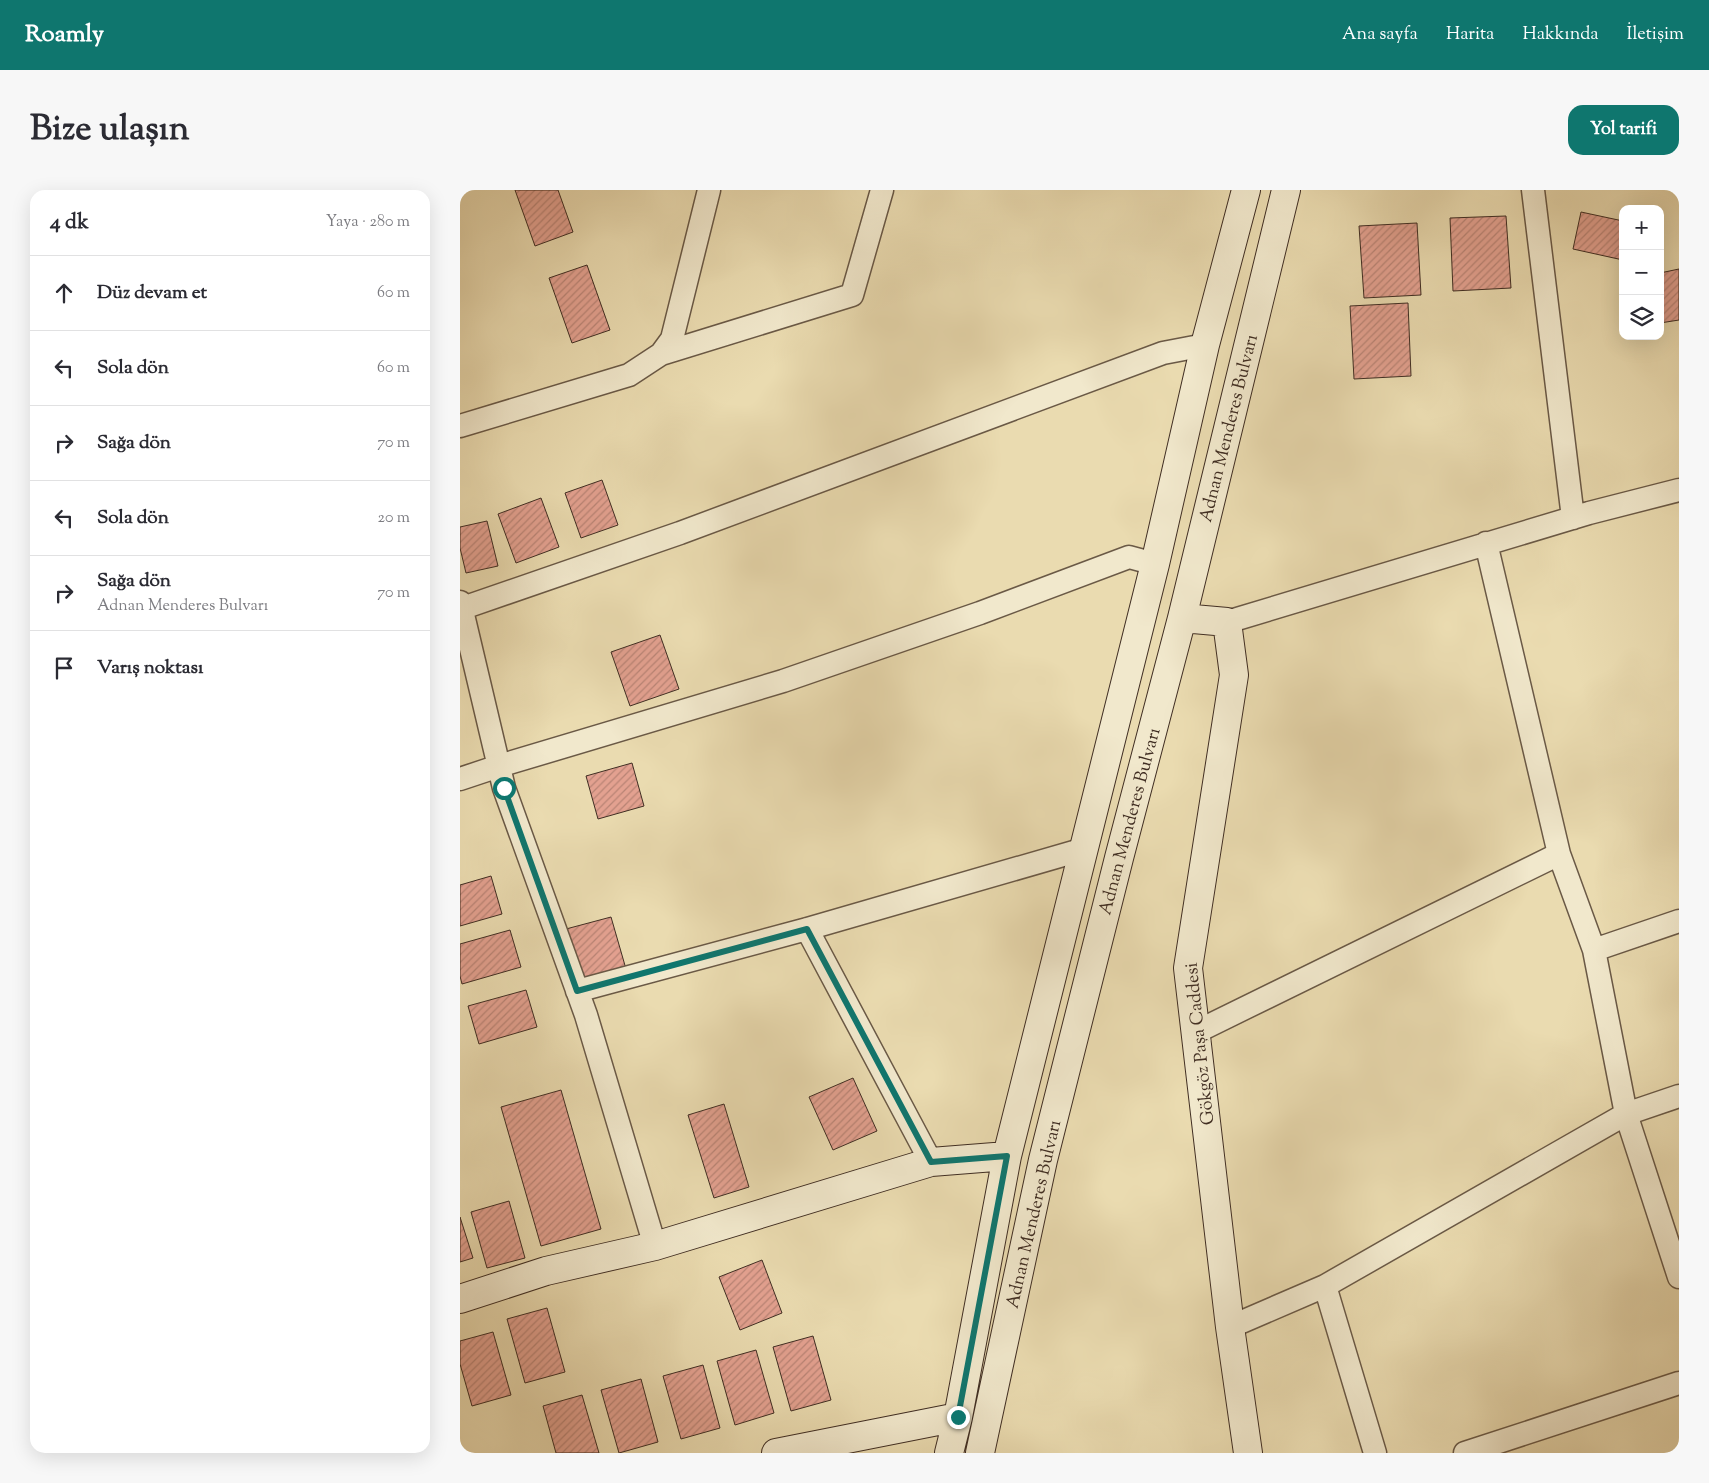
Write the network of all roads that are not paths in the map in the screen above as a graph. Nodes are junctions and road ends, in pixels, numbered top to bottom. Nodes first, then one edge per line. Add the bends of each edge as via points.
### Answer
1 (708, 190) edge
2 (882, 190) edge
3 (1246, 190) edge
4 (1286, 190) edge
5 (1533, 190) edge
6 (1205, 346) junction
7 (661, 354) junction
8 (460, 426) edge
9 (1679, 490) edge
10 (1573, 518) junction
11 (1486, 543) junction
12 (1155, 564) junction
13 (461, 607) edge
14 (1182, 618) junction
15 (1227, 622) junction
16 (499, 766) junction
17 (460, 780) edge
18 (1084, 850) junction
19 (1559, 854) junction
20 (1679, 921) edge
21 (807, 929) junction
22 (1594, 950) junction
23 (577, 991) junction
24 (1196, 1032) junction
25 (1679, 1096) edge
26 (1626, 1114) junction
27 (1007, 1156) junction
28 (931, 1162) junction
29 (655, 1246) junction
30 (1679, 1277) edge
31 (1325, 1286) junction
32 (460, 1298) edge
33 (1230, 1328) junction
34 (1679, 1383) edge
35 (958, 1417) junction
36 (776, 1453) edge
37 (949, 1453) edge
38 (980, 1453) edge
39 (1248, 1453) edge
40 (1375, 1453) edge
41 (1466, 1453) edge

1 - 7 street via 672,339
2 - 7 street via 852,295
3 - 6 main road, Adnan Menderes Bulvarı
4 - 14 main road, Adnan Menderes Bulvarı
5 - 10 street
6 - 12 main road, Adnan Menderes Bulvarı
6 - 13 street via 1163,353 680,533
7 - 8 street via 629,375
9 - 10 street
10 - 11 street
11 - 15 street
11 - 19 street
12 - 16 street via 1129,557 783,682
12 - 18 main road, Adnan Menderes Bulvarı
13 - 16 street
14 - 15 main road
14 - 38 main road, Adnan Menderes Bulvarı via 1044,1160
15 - 24 main road, Gökgöz Paşa Caddesi via 1234,676 1188,968
16 - 17 street
16 - 23 street
18 - 21 street
18 - 27 main road, Adnan Menderes Bulvarı
19 - 22 street
19 - 24 street
20 - 22 street
21 - 23 street
21 - 28 street
22 - 26 street
23 - 29 street
24 - 33 main road, Gökgöz Paşa Caddesi
25 - 26 street
26 - 30 street
26 - 31 street
27 - 28 main road
27 - 35 main road, Adnan Menderes Bulvarı
28 - 29 main road
29 - 32 main road via 546,1271
31 - 33 street
31 - 40 street
33 - 39 main road, Gökgöz Paşa Caddesi
34 - 41 street
35 - 36 main road
35 - 37 main road, Adnan Menderes Bulvarı

